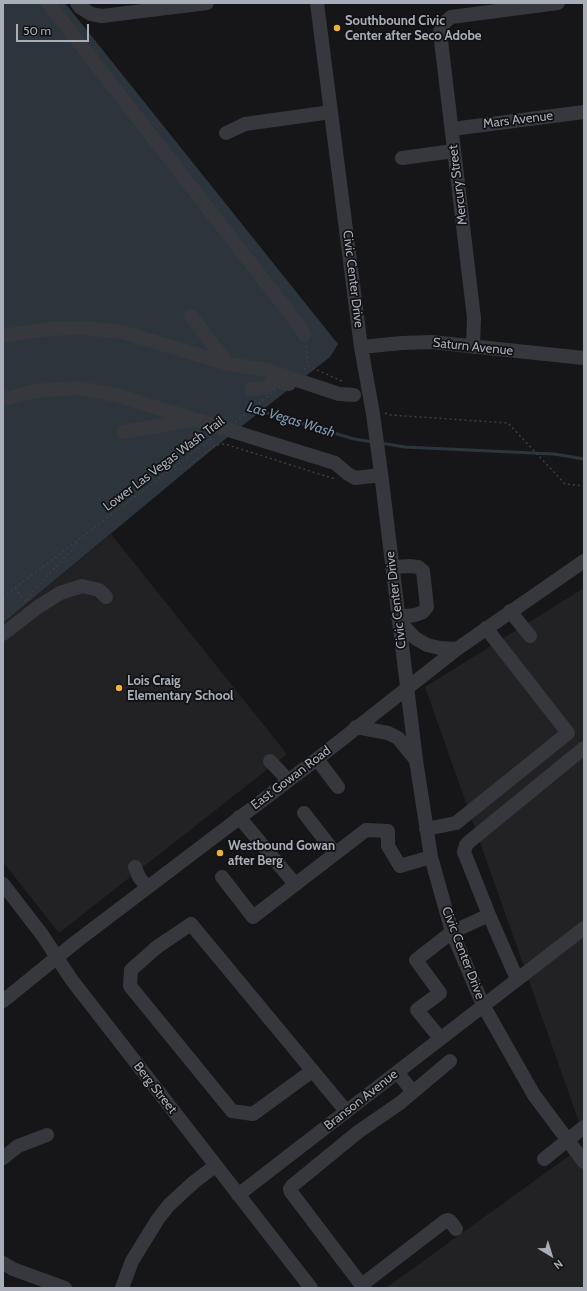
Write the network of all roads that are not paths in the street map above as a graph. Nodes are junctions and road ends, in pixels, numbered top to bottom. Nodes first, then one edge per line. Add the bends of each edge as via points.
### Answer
1 (48, 3) edge
2 (77, 3) edge
3 (207, 3) edge
4 (317, 3) edge
5 (558, 3) edge
6 (524, 5) edge
7 (501, 7) edge
8 (331, 112) junction
9 (584, 112) edge
10 (452, 129) junction
11 (226, 132) dead end
12 (454, 151) junction
13 (402, 158) dead end
14 (191, 316) dead end
15 (304, 335) road end
16 (3, 336) edge
17 (361, 347) junction
18 (473, 347) junction
19 (584, 358) edge
20 (228, 364) junction
21 (252, 389) dead end
22 (369, 391) junction
23 (354, 395) junction
24 (3, 398) edge
25 (197, 420) junction
26 (124, 432) dead end
27 (381, 474) junction
28 (584, 561) edge
29 (392, 567) junction
30 (106, 597) dead end
31 (510, 611) junction
32 (399, 619) junction
33 (486, 628) junction
34 (3, 634) edge
35 (530, 636) dead end
36 (457, 649) junction
37 (407, 687) junction
38 (356, 727) junction
39 (584, 748) edge
40 (317, 759) junction
41 (416, 760) junction
42 (270, 761) dead end
43 (288, 780) junction
44 (338, 787) dead end
45 (304, 813) dead end
46 (239, 817) junction
47 (426, 829) junction
48 (335, 853) junction
49 (431, 857) junction
50 (135, 867) dead end
51 (222, 877) dead end
52 (3, 884) edge
53 (295, 884) junction
54 (147, 887) junction
55 (489, 915) junction
56 (584, 928) edge
57 (452, 932) junction
58 (56, 957) junction
59 (517, 980) junction
60 (3, 1001) edge
61 (483, 1005) junction
62 (440, 1038) junction
63 (450, 1061) dead end
64 (312, 1071) junction
65 (397, 1072) junction
66 (413, 1092) junction
67 (346, 1111) junction
68 (584, 1127) edge
69 (47, 1135) dead end
70 (568, 1140) junction
71 (4, 1155) edge
72 (544, 1158) dead end
73 (584, 1162) edge
74 (215, 1166) junction
75 (238, 1195) junction
76 (456, 1229) dead end
77 (3, 1263) edge
78 (65, 1288) edge
79 (122, 1288) edge
80 (311, 1288) edge

1 - 15 street via 302,329
2 - 3 street via 91,14 102,16
4 - 8 street, Civic Center Drive
5 - 6 street
6 - 7 street
7 - 10 street, Mercury Street via 451,17 444,23 440,32
8 - 11 street via 245,124
8 - 17 street, Civic Center Drive
9 - 10 street, Mars Avenue
10 - 12 street, Mercury Street
12 - 13 street
12 - 18 street, Mercury Street via 474,318
14 - 20 street
16 - 20 street via 48,329 86,328 122,332
17 - 18 street, Saturn Avenue via 431,342
17 - 22 street, Civic Center Drive
18 - 19 street, Saturn Avenue
20 - 23 street via 267,370 339,394
21 - 23 street via 265,388 275,380 341,401
22 - 23 street
22 - 27 street, Civic Center Drive
24 - 25 street via 35,391 78,388 116,394
25 - 26 street
25 - 27 street via 335,463 355,478
27 - 29 street, Civic Center Drive
28 - 31 street, East Gowan Road
29 - 32 street, Civic Center Drive
29 - 32 street via 418,566 423,570 427,607 423,612
30 - 34 street via 99,590 82,586 60,593
31 - 33 street, East Gowan Road
31 - 35 street
32 - 36 street via 415,638 427,645
32 - 37 street, Civic Center Drive
33 - 36 street, East Gowan Road
33 - 47 street via 568,733 456,823
36 - 37 street, East Gowan Road
37 - 38 street, East Gowan Road
37 - 41 street, Civic Center Drive
38 - 40 street, East Gowan Road
38 - 41 street via 388,733 398,738
39 - 55 street via 466,845 464,852
40 - 43 street, East Gowan Road
40 - 44 street
41 - 47 street, Civic Center Drive
42 - 43 street
43 - 46 street, East Gowan Road
45 - 48 street
46 - 53 street
46 - 54 street, East Gowan Road
47 - 49 street, Civic Center Drive
48 - 49 street via 366,830 388,832 388,846 400,866
48 - 53 street
49 - 57 street, Civic Center Drive
50 - 54 street
51 - 53 street via 253,917
52 - 58 street, Berg Street
54 - 58 street, East Gowan Road
55 - 57 street
55 - 59 street
56 - 59 street, Branson Avenue
57 - 61 street, Civic Center Drive
57 - 62 street via 416,960 440,993 417,1010
58 - 60 street, East Gowan Road
58 - 74 street, Berg Street via 70,979
59 - 61 street, Branson Avenue
61 - 62 street, Branson Avenue
61 - 70 street, Civic Center Drive via 534,1095
62 - 65 street, Branson Avenue
63 - 66 street
64 - 64 street via 191,924 157,947 131,970 130,986 232,1111 253,1114
64 - 67 street
65 - 66 street
65 - 67 street, Branson Avenue
66 - 76 street via 358,1132 290,1189 363,1284 445,1221 450,1221
67 - 75 street, Branson Avenue
68 - 70 street
69 - 71 street via 18,1146
70 - 72 street
70 - 73 street, Civic Center Drive
74 - 75 street, Berg Street
74 - 79 street via 189,1187 158,1219 132,1261
75 - 80 street, Berg Street
77 - 78 street

